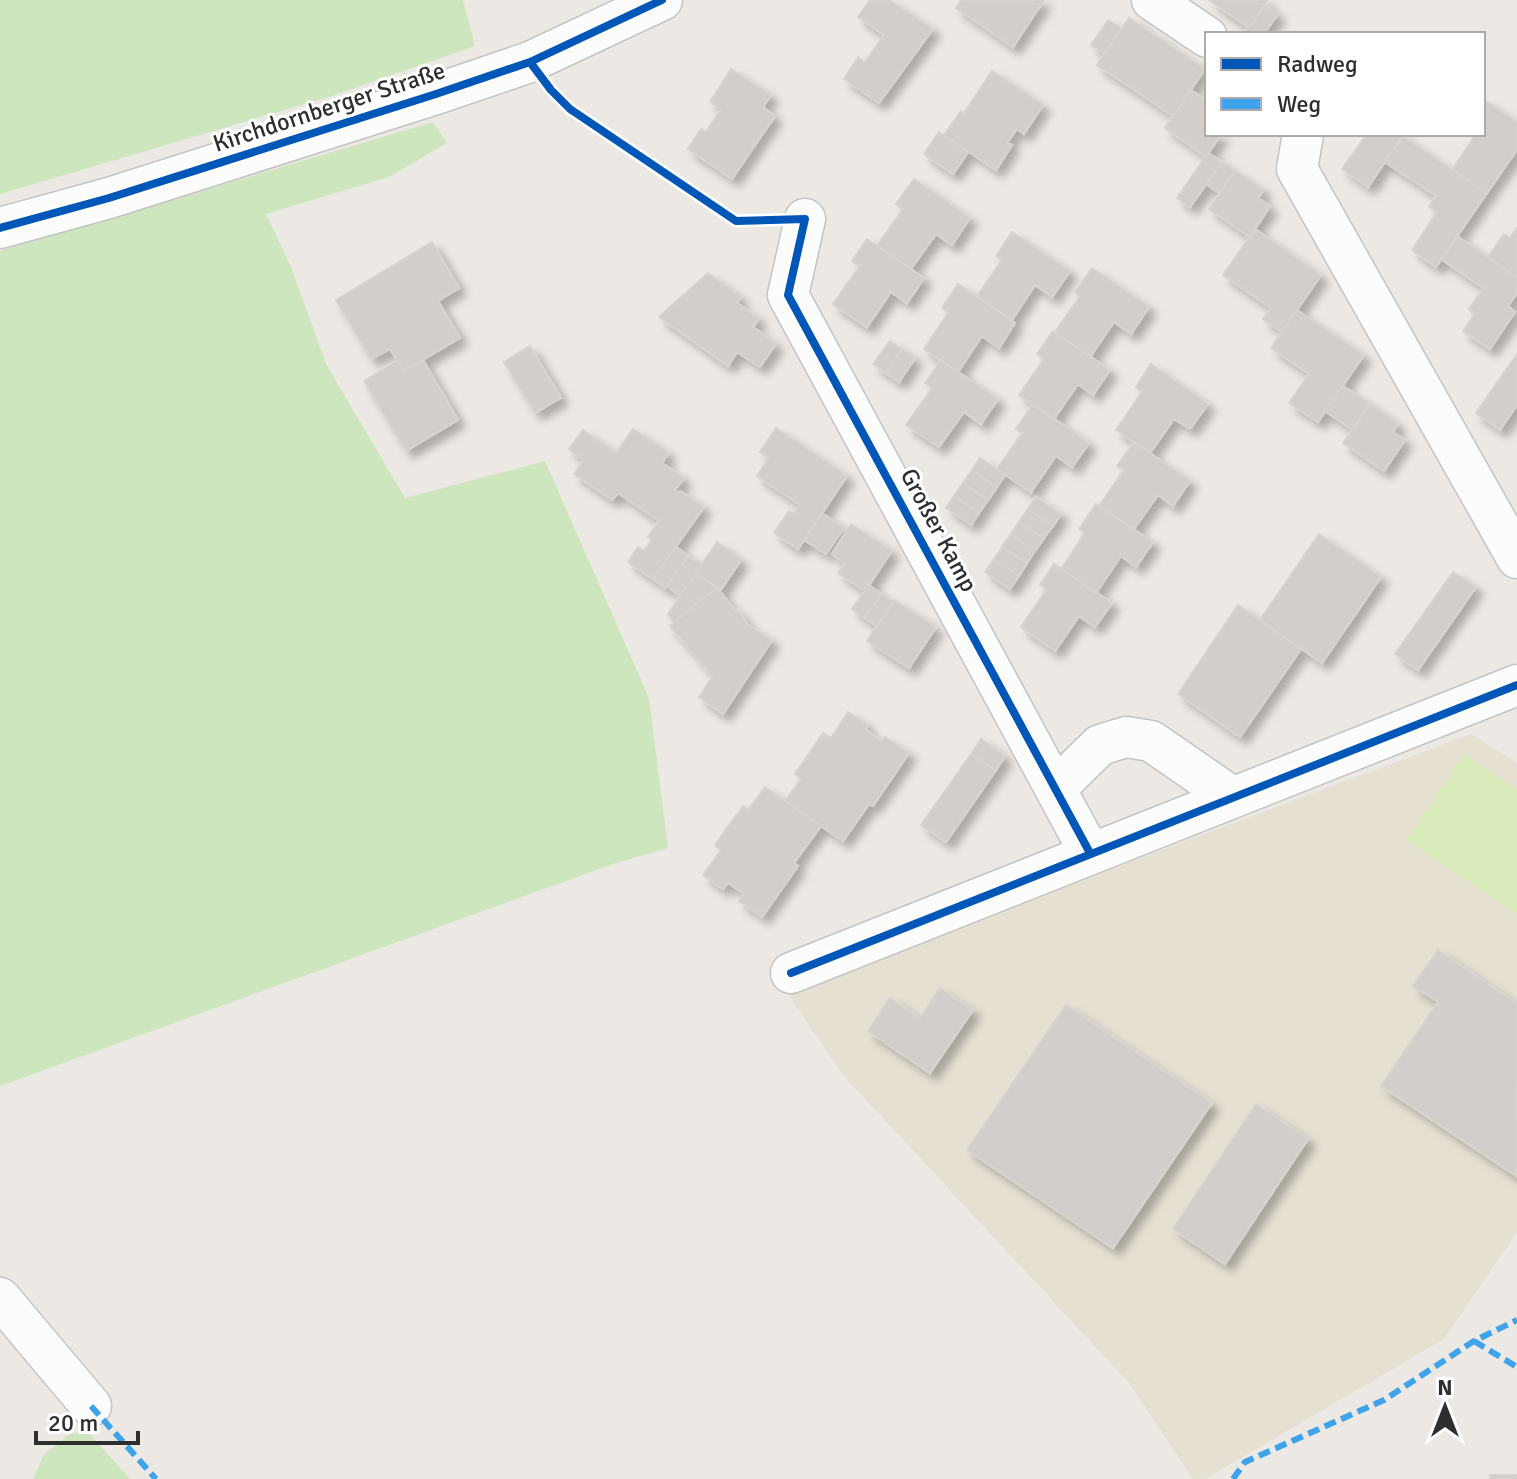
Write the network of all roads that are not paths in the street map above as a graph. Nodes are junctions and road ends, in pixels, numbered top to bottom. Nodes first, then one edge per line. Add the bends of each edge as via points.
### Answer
1 (662, 0) edge
2 (1152, 0) edge
3 (1205, 36) edge
4 (1303, 136) edge
5 (805, 219) dead end
6 (0, 228) edge
7 (1517, 558) edge
8 (1517, 685) edge
9 (1056, 788) junction
10 (1232, 797) junction
11 (1090, 853) junction
12 (791, 973) dead end
13 (0, 1298) edge
14 (91, 1406) dead end

1 - 6 street, Kirchdornberger Straße via 530,62 449,90
2 - 3 street
4 - 7 street via 1297,169
5 - 9 street, Großer Kamp via 788,295
8 - 10 street
9 - 10 street via 1100,745 1126,737 1151,741
9 - 11 street, Großer Kamp
10 - 11 street
11 - 12 street
13 - 14 street

